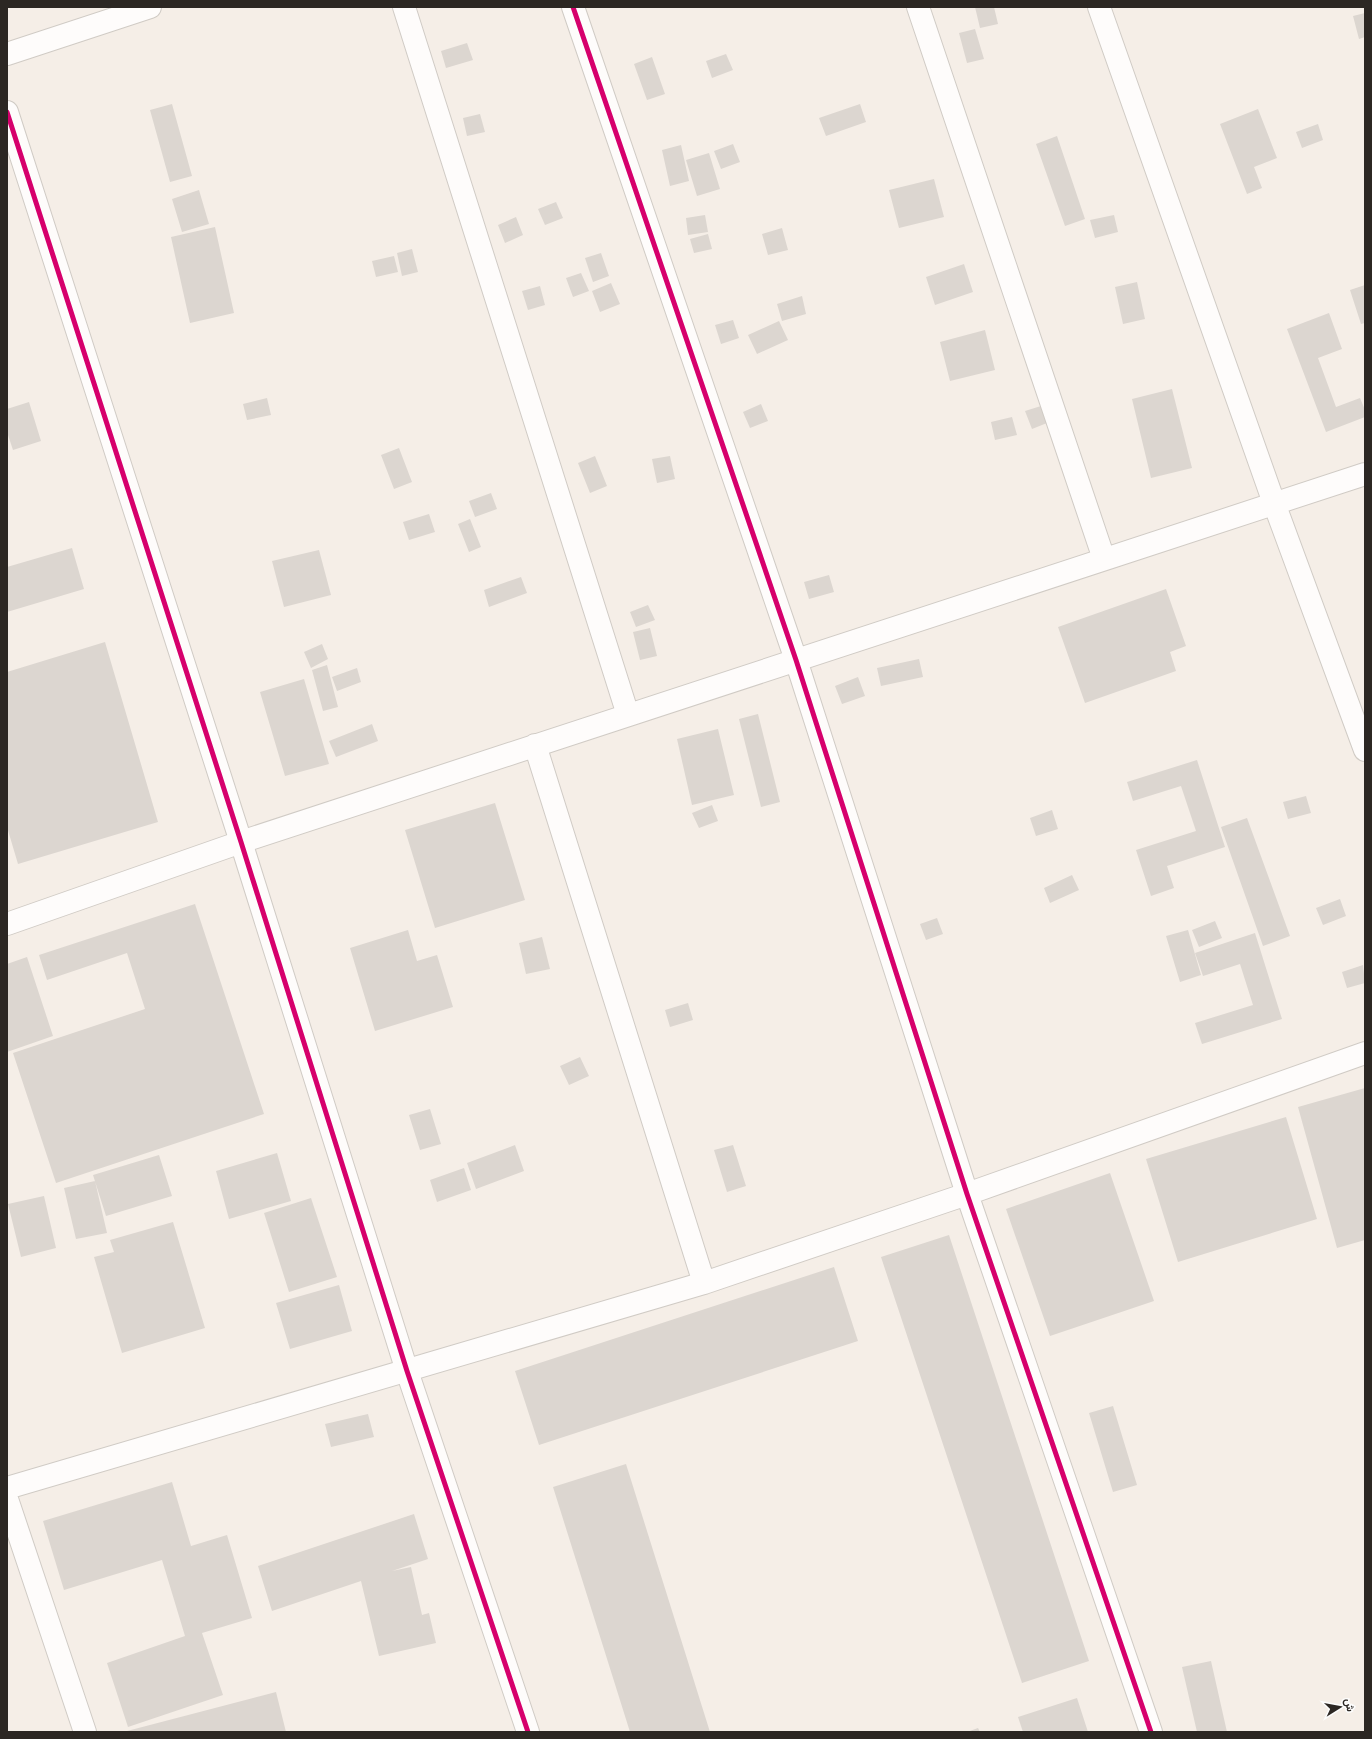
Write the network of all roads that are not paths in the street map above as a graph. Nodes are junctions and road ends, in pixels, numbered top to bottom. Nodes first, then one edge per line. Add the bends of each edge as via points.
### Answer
1 (150, 7) edge
2 (404, 7) edge
3 (573, 7) edge
4 (918, 7) edge
5 (1099, 7) edge
6 (7, 54) edge
7 (7, 112) edge
8 (1365, 474) edge
9 (1274, 504) junction
10 (1104, 559) junction
11 (796, 660) junction
12 (628, 715) junction
13 (535, 746) junction
14 (1365, 750) edge
15 (241, 842) junction
16 (7, 924) edge
17 (1365, 1053) edge
18 (967, 1194) junction
19 (704, 1283) junction
20 (407, 1371) junction
21 (7, 1488) edge
22 (7, 1499) edge
23 (85, 1732) edge
24 (528, 1732) edge
25 (1151, 1732) edge

1 - 6 street
2 - 12 street
3 - 11 street
4 - 10 street
5 - 9 street
7 - 15 street
8 - 9 street
9 - 10 street
9 - 14 street
10 - 11 street
11 - 12 street
11 - 18 street
12 - 13 street
13 - 15 street
13 - 19 street
15 - 16 street
15 - 20 street
17 - 18 street
18 - 19 street
18 - 25 street
19 - 20 street
20 - 21 street
20 - 24 street
22 - 23 street

